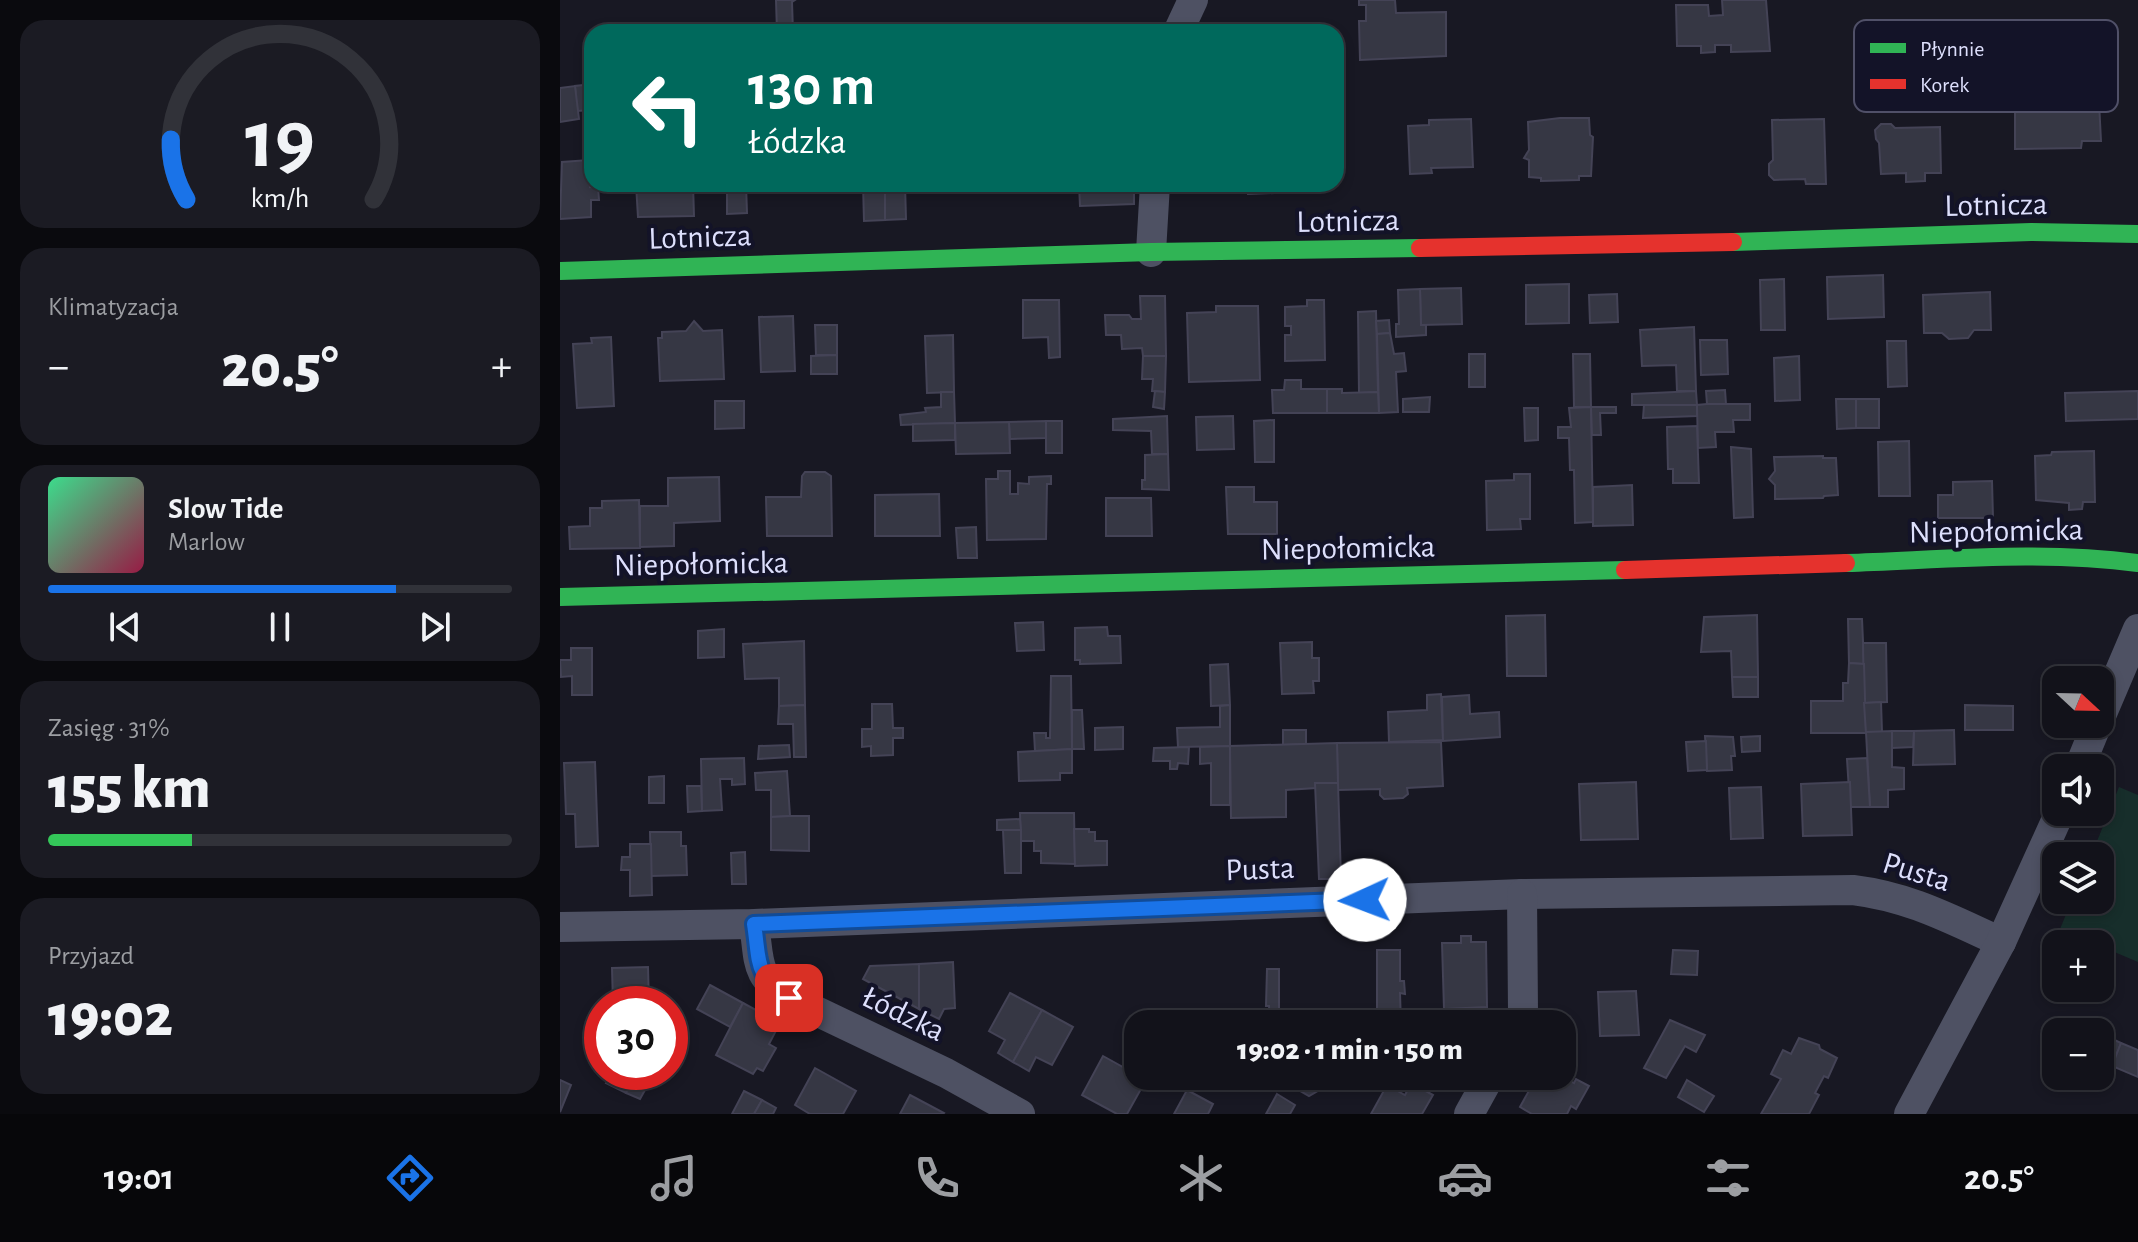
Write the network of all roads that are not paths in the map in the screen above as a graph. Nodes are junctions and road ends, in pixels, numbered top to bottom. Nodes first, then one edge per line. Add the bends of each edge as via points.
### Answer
1 (1193, 0) edge
2 (1182, 24) edge
3 (1155, 192) edge
4 (2138, 234) edge
5 (1151, 252) junction
6 (560, 271) edge
7 (2138, 563) edge
8 (560, 597) edge
9 (2138, 629) edge
10 (2114, 685) edge
11 (2054, 826) edge
12 (1522, 894) junction
13 (754, 924) junction
14 (560, 927) edge
15 (2001, 942) junction
16 (1523, 1010) edge
17 (1482, 1090) edge
18 (1020, 1114) edge
19 (1469, 1114) edge
20 (1909, 1114) edge

1 - 2 street
3 - 5 street
4 - 5 street, Lotnicza
5 - 6 street, Lotnicza
7 - 8 street, Niepołomicka via 2004,558
9 - 10 street
11 - 15 street
12 - 13 street, Pusta
12 - 15 street, Pusta via 1853,890 1901,898
12 - 16 street
13 - 14 street, Pusta
13 - 18 street, Łódzka via 769,985
15 - 20 street
17 - 19 street

